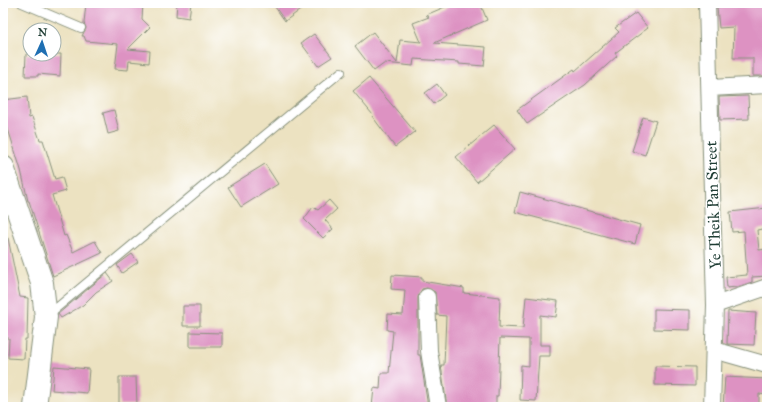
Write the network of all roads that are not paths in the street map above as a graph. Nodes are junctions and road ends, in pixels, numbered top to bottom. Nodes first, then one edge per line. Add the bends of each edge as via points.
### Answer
1 (22, 3) edge
2 (707, 3) edge
3 (81, 28) dead end
4 (341, 72) dead end
5 (767, 85) edge
6 (710, 88) junction
7 (3, 167) edge
8 (767, 287) edge
9 (427, 297) dead end
10 (715, 305) junction
11 (46, 317) junction
12 (714, 350) junction
13 (767, 365) edge
14 (35, 407) edge
15 (438, 407) edge
16 (712, 407) edge

1 - 3 lane
2 - 6 street, Ye Theik Pan Street
4 - 11 lane
5 - 6 street
6 - 10 street, Ye Theik Pan Street
7 - 11 main road via 42,283
8 - 10 street
9 - 15 street via 429,351
10 - 12 street, Ye Theik Pan Street
11 - 14 main road
12 - 13 street
12 - 16 street, Ye Theik Pan Street

